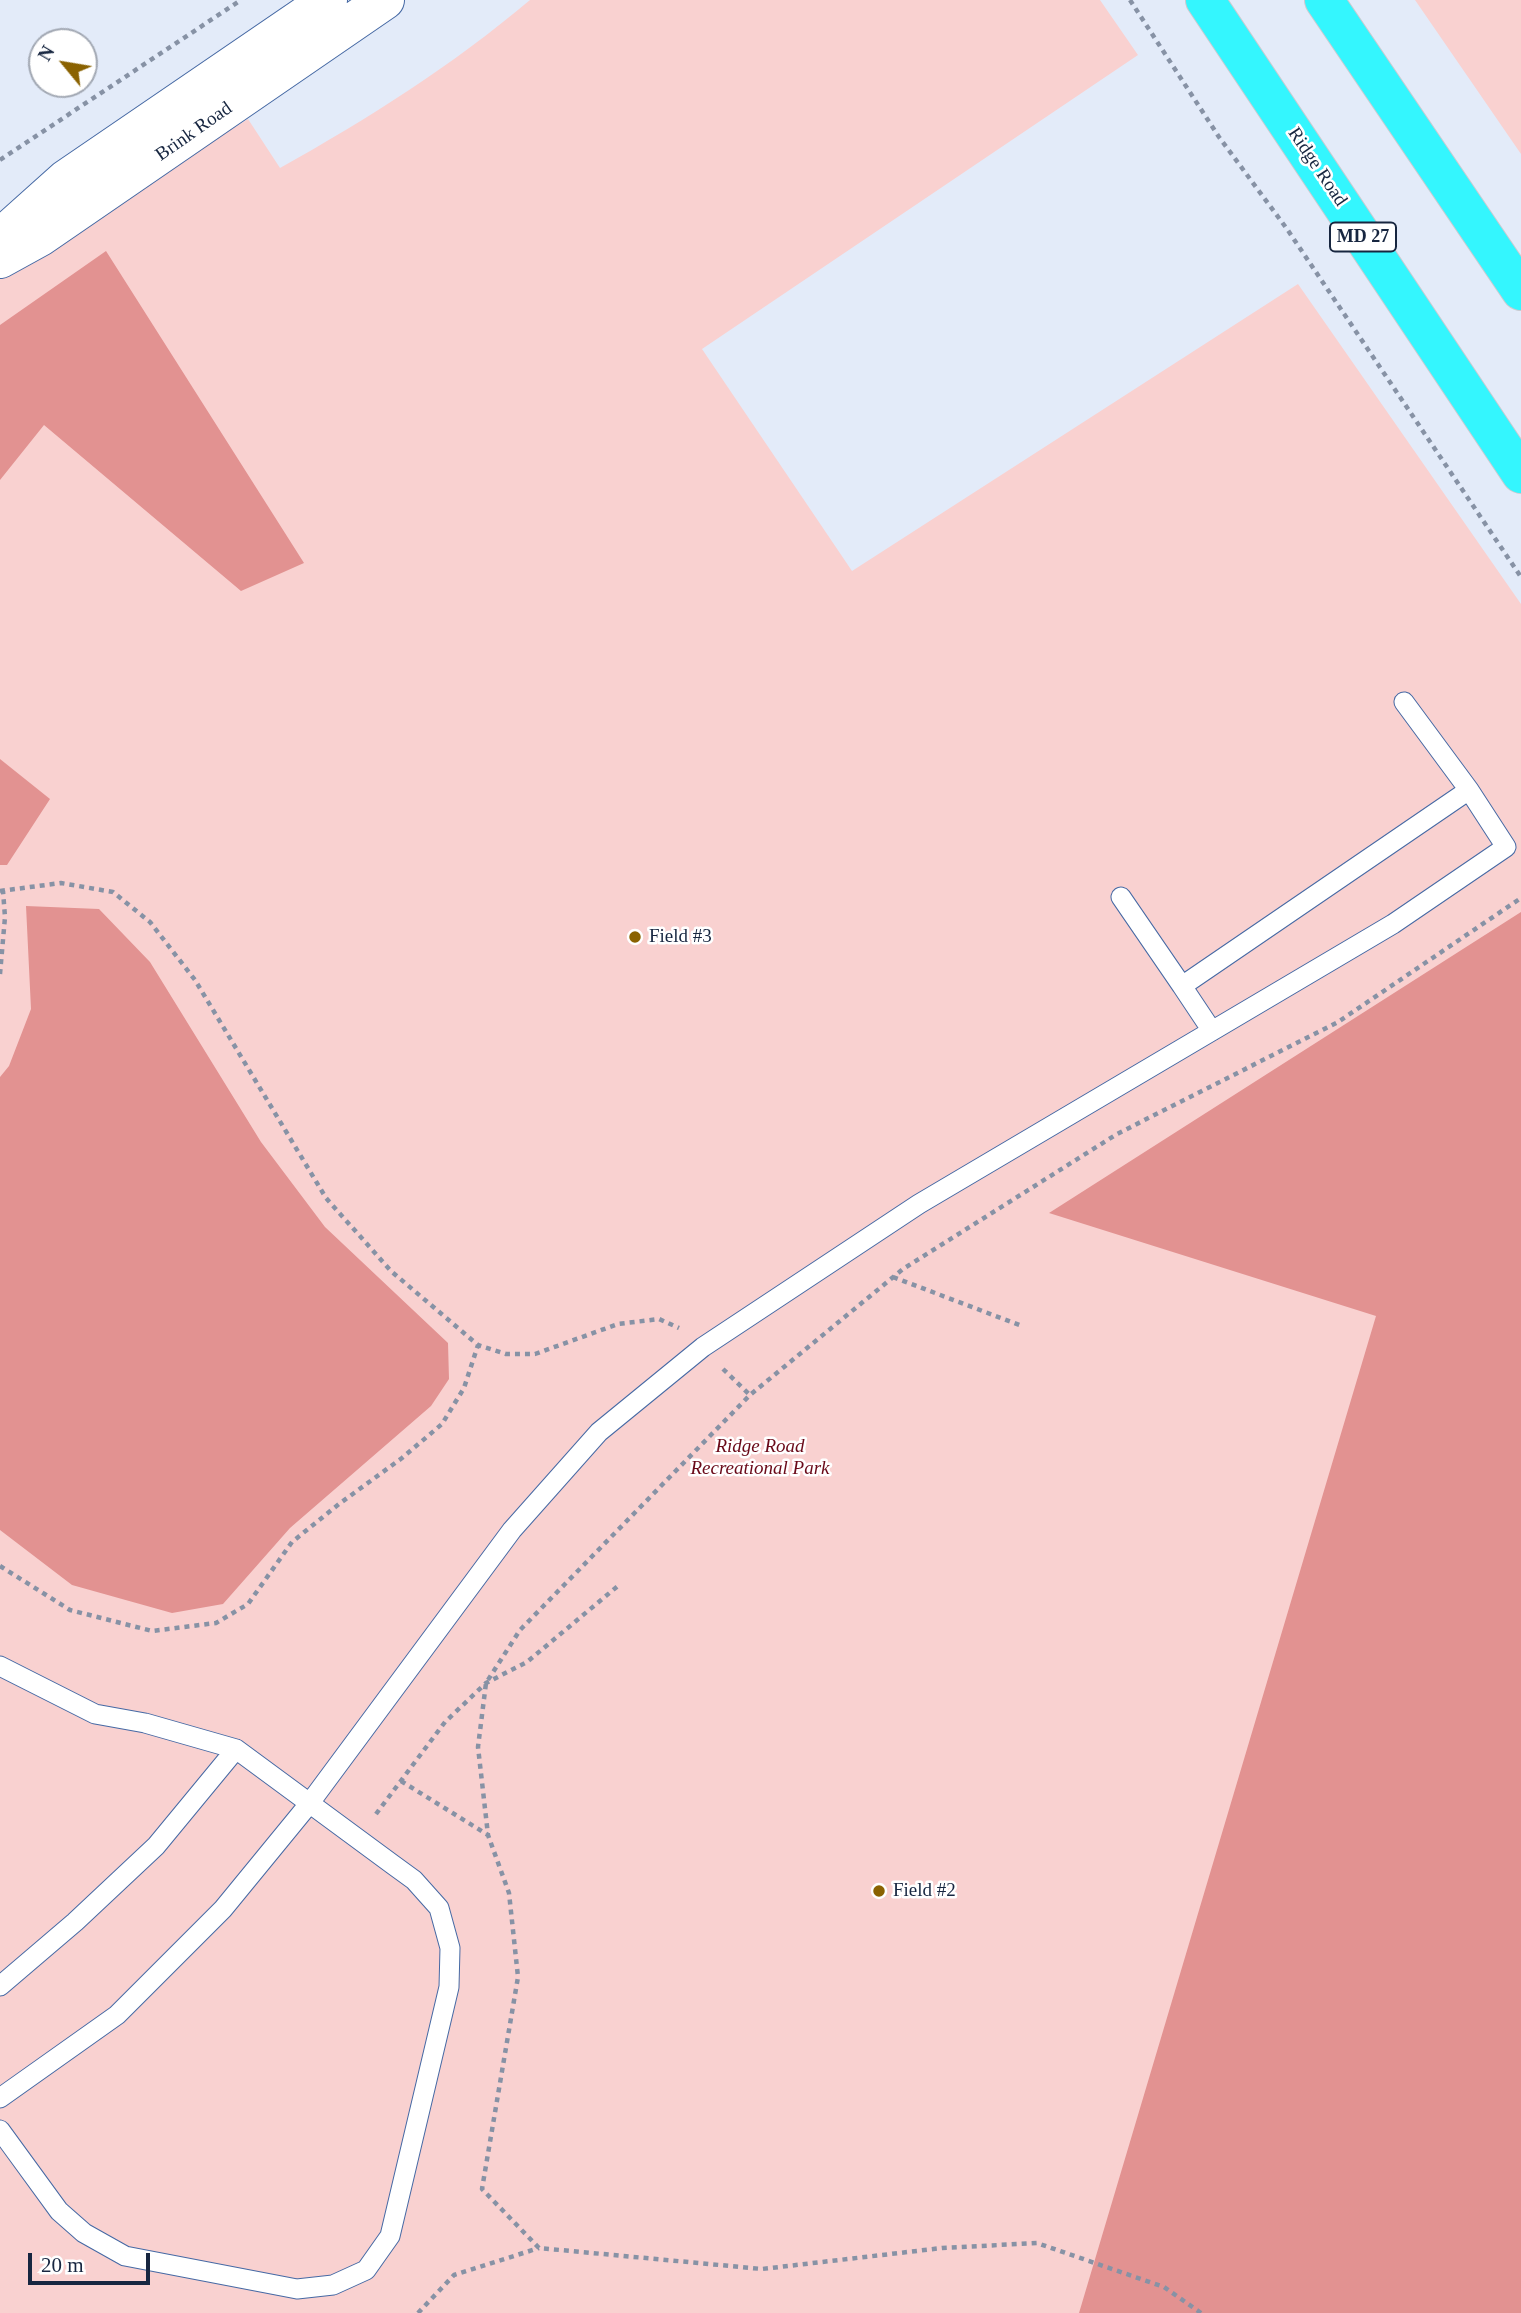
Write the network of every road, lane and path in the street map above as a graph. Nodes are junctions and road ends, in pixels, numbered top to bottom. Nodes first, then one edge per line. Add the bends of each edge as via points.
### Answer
1 (241, 0) edge
2 (328, 0) edge
3 (385, 0) edge
4 (1130, 0) edge
5 (1205, 0) edge
6 (1324, 0) edge
7 (0, 160) edge
8 (0, 238) edge
9 (0, 259) edge
10 (1521, 291) edge
11 (1521, 474) edge
12 (1521, 577) edge
13 (1404, 702) dead end
14 (1469, 790) junction
15 (2, 891) edge
16 (1121, 897) dead end
17 (1521, 898) edge
18 (0, 974) edge
19 (1182, 986) junction
20 (1212, 1031) junction
21 (892, 1277) junction
22 (1022, 1326) dead end
23 (679, 1328) dead end
24 (478, 1345) junction
25 (722, 1369) dead end
26 (750, 1395) junction
27 (0, 1566) edge
28 (619, 1585) dead end
29 (0, 1666) edge
30 (486, 1683) junction
31 (236, 1749) junction
32 (401, 1781) junction
33 (309, 1804) junction
34 (373, 1817) dead end
35 (488, 1835) junction
36 (0, 1986) edge
37 (0, 2098) edge
38 (0, 2130) edge
39 (539, 2248) junction
40 (418, 2313) edge
41 (1201, 2313) edge

1 - 7 path
2 - 8 main road, Brink Road via 66,179
3 - 9 main road, Brink Road via 40,237
4 - 12 path
5 - 11 highway, Ridge Road / MD 27
6 - 10 highway
13 - 14 lane
14 - 19 lane
14 - 20 lane via 1506,847 1393,924
15 - 18 path via 5,917
15 - 24 path via 61,883 113,892 150,922 194,980 326,1198 391,1271
16 - 19 lane
17 - 21 path via 1338,1022 1118,1134
19 - 20 lane
20 - 33 lane via 919,1204 703,1347 598,1432 512,1530
21 - 22 path
21 - 26 path
23 - 24 path via 659,1319 618,1324 536,1354 506,1354
24 - 27 path via 464,1388 442,1423 292,1542 248,1604 216,1623 152,1631 70,1610
25 - 26 path
26 - 30 path via 520,1630
28 - 30 path via 527,1662
29 - 31 lane via 96,1714
30 - 32 path via 445,1722
30 - 35 path via 478,1747
31 - 33 lane
31 - 36 lane via 156,1846
32 - 34 path
32 - 35 path
33 - 37 lane via 223,1909 117,2015
33 - 38 lane via 414,1880 439,1908 450,1948 449,1987 390,2236 366,2270 333,2285 297,2289 125,2256 84,2233 59,2211
35 - 39 path via 509,1893 518,1977 482,2189
39 - 40 path via 454,2275
39 - 41 path via 762,2269 942,2248 1037,2243 1164,2287

